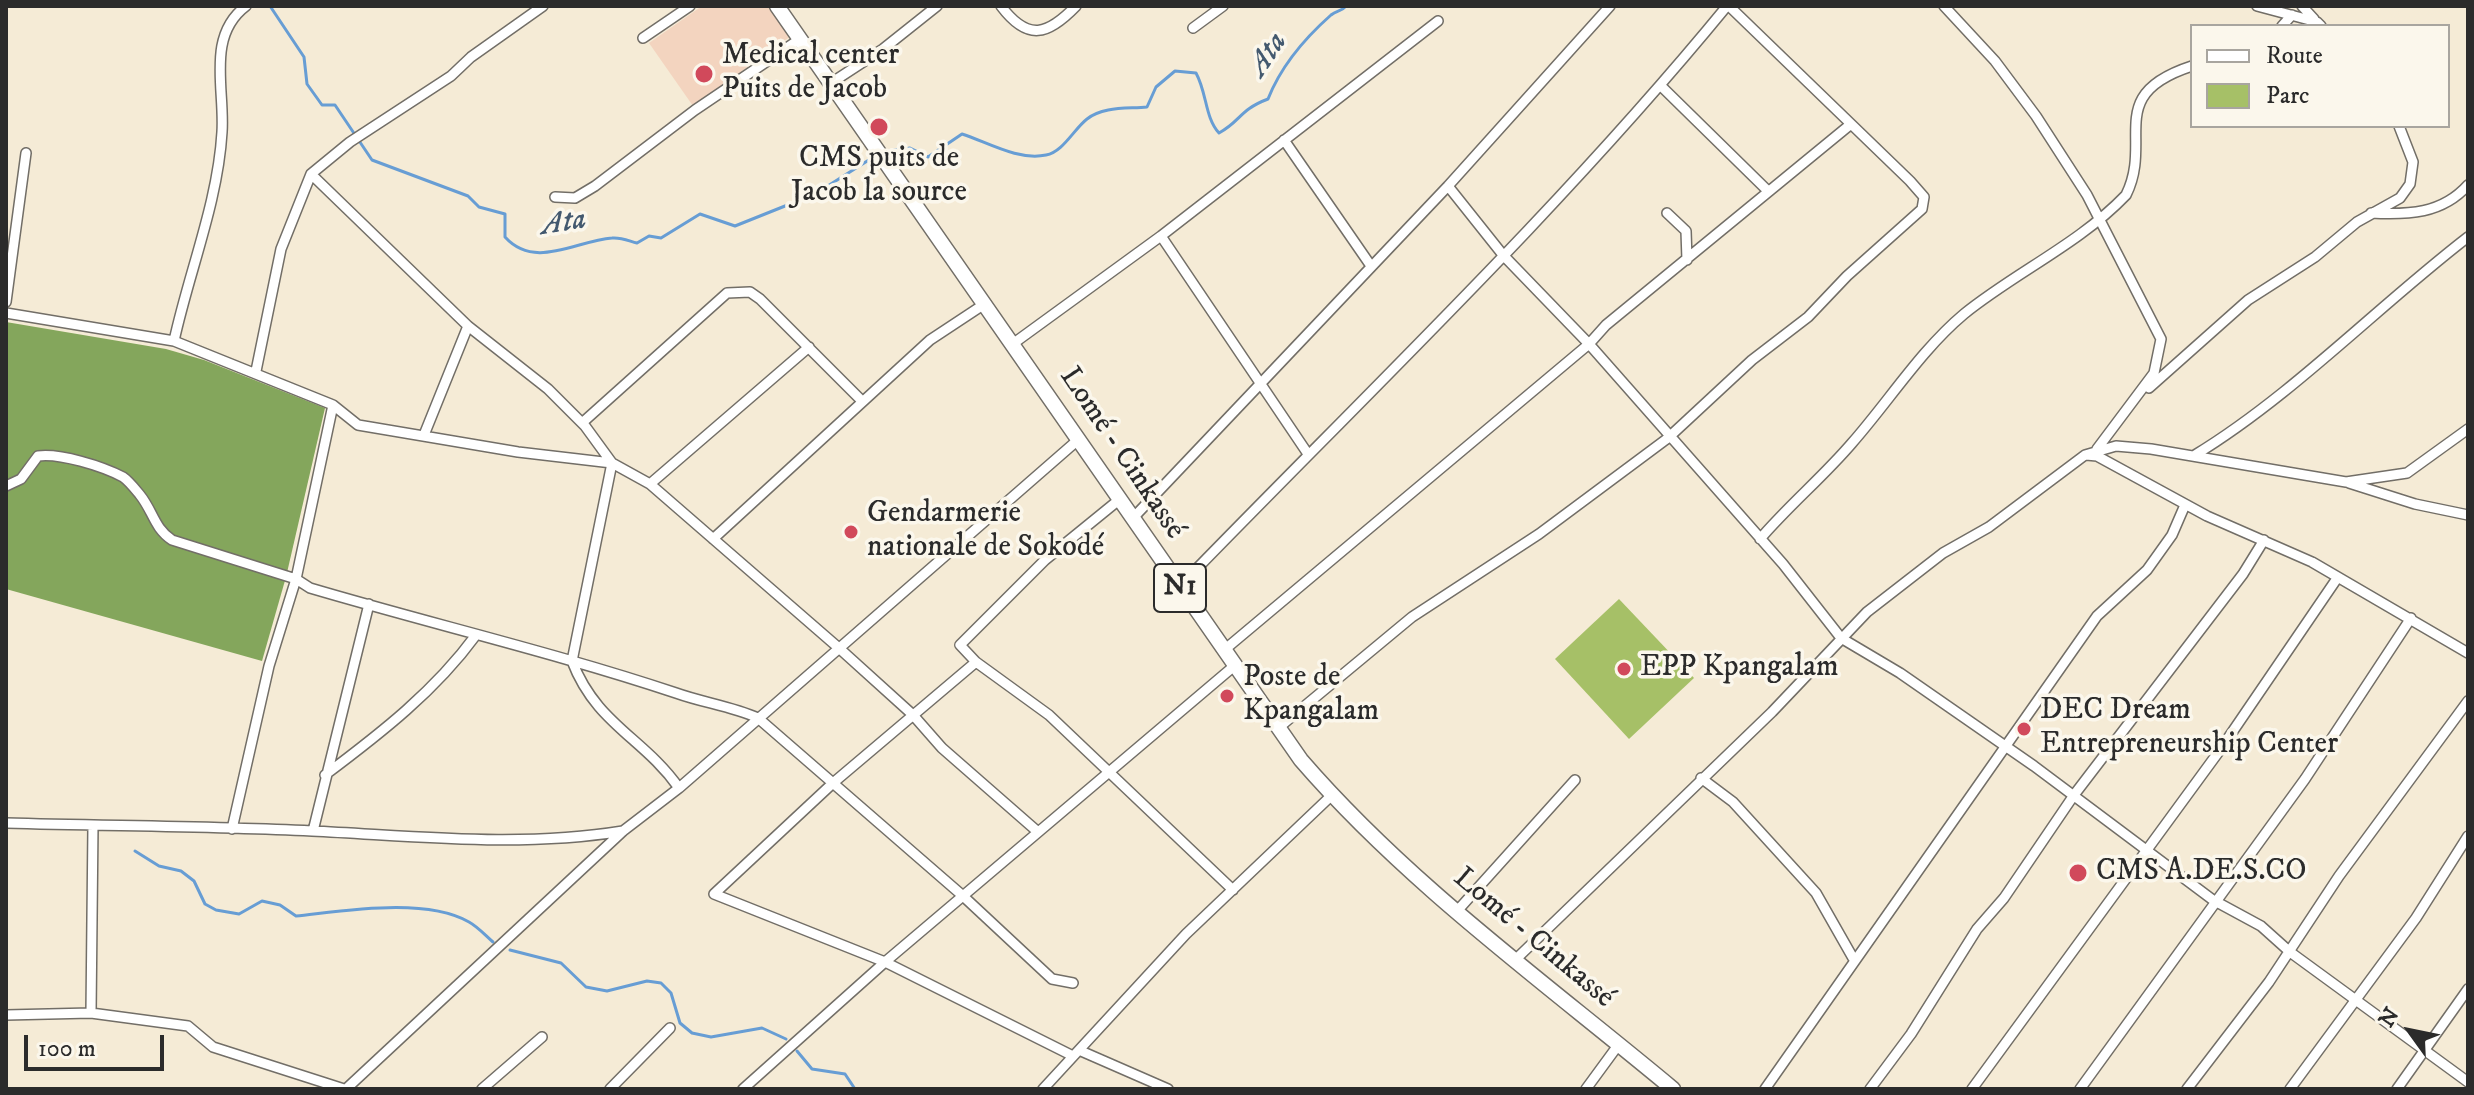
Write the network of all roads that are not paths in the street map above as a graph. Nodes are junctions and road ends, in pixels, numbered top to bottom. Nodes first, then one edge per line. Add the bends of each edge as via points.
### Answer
1 (246, 6) edge
2 (543, 6) edge
3 (690, 6) edge
4 (937, 6) edge
5 (1001, 6) edge
6 (1076, 6) edge
7 (1223, 6) edge
8 (1610, 6) edge
9 (1728, 6) edge
10 (1944, 6) edge
11 (2257, 6) edge
12 (2302, 6) edge
13 (783, 8) edge
14 (2292, 15) junction
15 (1438, 21) dead end
16 (2284, 24) edge
17 (2319, 24) edge
18 (1193, 28) dead end
19 (643, 38) dead end
20 (800, 39) junction
21 (2190, 67) edge
22 (831, 83) junction
23 (1661, 86) junction
24 (1851, 124) junction
25 (2400, 128) edge
26 (1284, 140) junction
27 (26, 153) dead end
28 (311, 174) junction
29 (2468, 185) edge
30 (1448, 186) junction
31 (1768, 191) junction
32 (555, 197) dead end
33 (1667, 213) dead end
34 (2371, 213) junction
35 (2098, 219) junction
36 (1161, 236) junction
37 (2468, 237) edge
38 (1503, 255) junction
39 (1687, 260) junction
40 (1371, 266) junction
41 (6, 302) edge
42 (986, 303) junction
43 (6, 313) edge
44 (468, 326) junction
45 (174, 341) junction
46 (1014, 343) junction
47 (1589, 344) junction
48 (809, 347) junction
49 (256, 371) junction
50 (1262, 385) junction
51 (862, 401) junction
52 (2132, 404) junction
53 (333, 405) junction
54 (582, 423) junction
55 (2468, 429) edge
56 (424, 435) junction
57 (1668, 438) junction
58 (1079, 439) junction
59 (2097, 449) junction
60 (1308, 454) junction
61 (2085, 455) junction
62 (2195, 455) junction
63 (612, 463) junction
64 (2346, 482) junction
65 (650, 484) junction
66 (6, 486) edge
67 (1120, 499) junction
68 (2185, 505) junction
69 (2468, 515) edge
70 (1133, 518) junction
71 (713, 539) junction
72 (1760, 539) junction
73 (2264, 540) junction
74 (2338, 577) junction
75 (296, 579) junction
76 (1179, 587) junction
77 (369, 604) junction
78 (2411, 618) junction
79 (476, 635) junction
80 (1841, 638) junction
81 (840, 649) junction
82 (1223, 651) junction
83 (2468, 653) edge
84 (572, 661) junction
85 (976, 662) junction
86 (1233, 667) junction
87 (2468, 701) edge
88 (913, 715) junction
89 (758, 718) junction
90 (1277, 729) junction
91 (2005, 746) junction
92 (1107, 773) junction
93 (325, 775) junction
94 (1701, 778) junction
95 (1575, 780) dead end
96 (833, 783) junction
97 (679, 788) junction
98 (2074, 795) junction
99 (1331, 796) junction
100 (6, 823) edge
101 (93, 825) junction
102 (232, 829) junction
103 (313, 831) junction
104 (623, 831) junction
105 (1038, 832) junction
106 (2468, 836) edge
107 (2145, 852) junction
108 (1233, 890) junction
109 (963, 896) junction
110 (2213, 900) junction
111 (1458, 910) junction
112 (2290, 952) junction
113 (1853, 958) junction
114 (1514, 961) junction
115 (885, 962) junction
116 (1073, 983) dead end
117 (2468, 989) edge
118 (2355, 999) junction
119 (91, 1013) junction
120 (6, 1015) edge
121 (670, 1028) dead end
122 (542, 1037) dead end
123 (1619, 1044) junction
124 (2423, 1050) junction
125 (1077, 1054) junction
126 (2468, 1082) edge
127 (345, 1089) edge
128 (482, 1089) edge
129 (610, 1089) edge
130 (743, 1089) edge
131 (1043, 1089) edge
132 (1168, 1089) edge
133 (1586, 1089) edge
134 (1673, 1089) edge
135 (1765, 1089) edge
136 (1870, 1089) edge
137 (1972, 1089) edge
138 (2080, 1089) edge
139 (2187, 1089) edge
140 (2290, 1089) edge
141 (2397, 1089) edge

1 - 45 street via 225,32 222,132
2 - 28 street
3 - 19 street
4 - 22 street
5 - 6 street via 1020,26 1044,31
7 - 18 street
8 - 30 street
9 - 23 street
9 - 24 street
10 - 35 street via 2030,106
11 - 14 street
12 - 17 street
13 - 20 highway, Lomé - Cinkassé / N1
14 - 16 street
14 - 17 street
15 - 26 street
20 - 22 highway, Lomé - Cinkassé / N1
20 - 32 street via 595,186 575,198
21 - 35 street via 2160,80 2139,102 2129,188
22 - 42 highway, Lomé - Cinkassé / N1
23 - 31 street
23 - 38 street
24 - 31 street
24 - 57 street via 1920,192 1922,209
25 - 34 street via 2413,162 2410,184 2400,198
26 - 36 street
26 - 40 street
27 - 41 street
28 - 44 street
28 - 49 street via 281,249
29 - 34 street via 2422,213
30 - 38 street
30 - 40 street
31 - 39 street
33 - 39 street via 1686,231
34 - 52 street via 2222,320
35 - 52 street via 2161,339 2154,373
35 - 72 street via 1963,315 1827,472
36 - 46 street
36 - 50 street
37 - 62 street via 2239,428
38 - 47 street
38 - 60 street
39 - 47 street
40 - 50 street
42 - 46 highway, Lomé - Cinkassé / N1
42 - 51 street via 930,340
43 - 45 street
44 - 54 street
44 - 56 street
45 - 49 street
46 - 58 highway, Lomé - Cinkassé / N1
47 - 57 street
47 - 82 street
48 - 51 street
48 - 54 street via 750,292 727,293
48 - 65 street
49 - 53 street
50 - 60 street
50 - 70 street
51 - 71 street
52 - 59 street
53 - 56 street via 358,425
53 - 75 street
54 - 63 street
55 - 64 street via 2407,473
56 - 63 street
57 - 72 street
57 - 90 street via 1539,534 1412,617
58 - 67 highway, Lomé - Cinkassé / N1
58 - 81 street
59 - 61 street
59 - 62 street via 2116,446
60 - 76 street
61 - 68 street via 2097,456
61 - 80 street via 1989,527 1943,553
62 - 64 street
63 - 65 street
63 - 84 street
64 - 69 street
65 - 71 street
66 - 75 street via 21,479 38,456 48,454 104,470 125,478 158,531 172,540
67 - 70 highway, Lomé - Cinkassé / N1
67 - 85 street via 1045,560 960,645
68 - 73 street
68 - 91 street via 2158,554 2097,616
70 - 76 highway, Lomé - Cinkassé / N1
71 - 81 street
72 - 80 street
73 - 74 street
73 - 98 street
74 - 78 street
74 - 107 street
75 - 77 street
75 - 102 street via 269,666
76 - 82 highway, Lomé - Cinkassé / N1
77 - 79 street
77 - 93 street
78 - 83 street
78 - 110 street via 2312,768
79 - 84 street
79 - 93 street via 421,698
80 - 91 street
80 - 94 street
81 - 88 street
81 - 89 street
82 - 86 highway, Lomé - Cinkassé / N1
84 - 89 street
84 - 97 street via 581,685 604,716
85 - 88 street
85 - 92 street via 1049,715
86 - 90 highway, Lomé - Cinkassé / N1
86 - 92 street
87 - 112 street via 2346,865
88 - 96 street
88 - 105 street via 942,748
89 - 96 street
89 - 97 street
90 - 99 highway, Lomé - Cinkassé / N1
91 - 98 street
91 - 113 street
92 - 105 street
92 - 108 street
93 - 103 street
94 - 113 street via 1733,802 1816,893
94 - 114 street
95 - 111 street
96 - 109 street
96 - 115 street via 714,894
97 - 104 street
98 - 107 street
98 - 136 street
99 - 108 street
99 - 111 highway, Lomé - Cinkassé / N1
100 - 101 street
101 - 102 street
101 - 119 street
102 - 103 street
103 - 104 street via 438,841 538,841
104 - 127 street
105 - 109 street
106 - 118 street
107 - 110 street
107 - 137 street
108 - 125 street
109 - 115 street
109 - 116 street via 1052,979
110 - 112 street via 2261,926
110 - 138 street via 2190,940
111 - 114 highway, Lomé - Cinkassé / N1
112 - 118 street
112 - 139 street
113 - 135 street
114 - 123 highway, Lomé - Cinkassé / N1
115 - 125 street
115 - 130 street
117 - 124 street
118 - 124 street
118 - 140 street
119 - 120 street
119 - 127 street via 188,1026 213,1047
121 - 129 street
122 - 128 street
123 - 133 street
123 - 134 highway, Lomé - Cinkassé / N1
124 - 126 street
124 - 141 street
125 - 131 street
125 - 132 street

